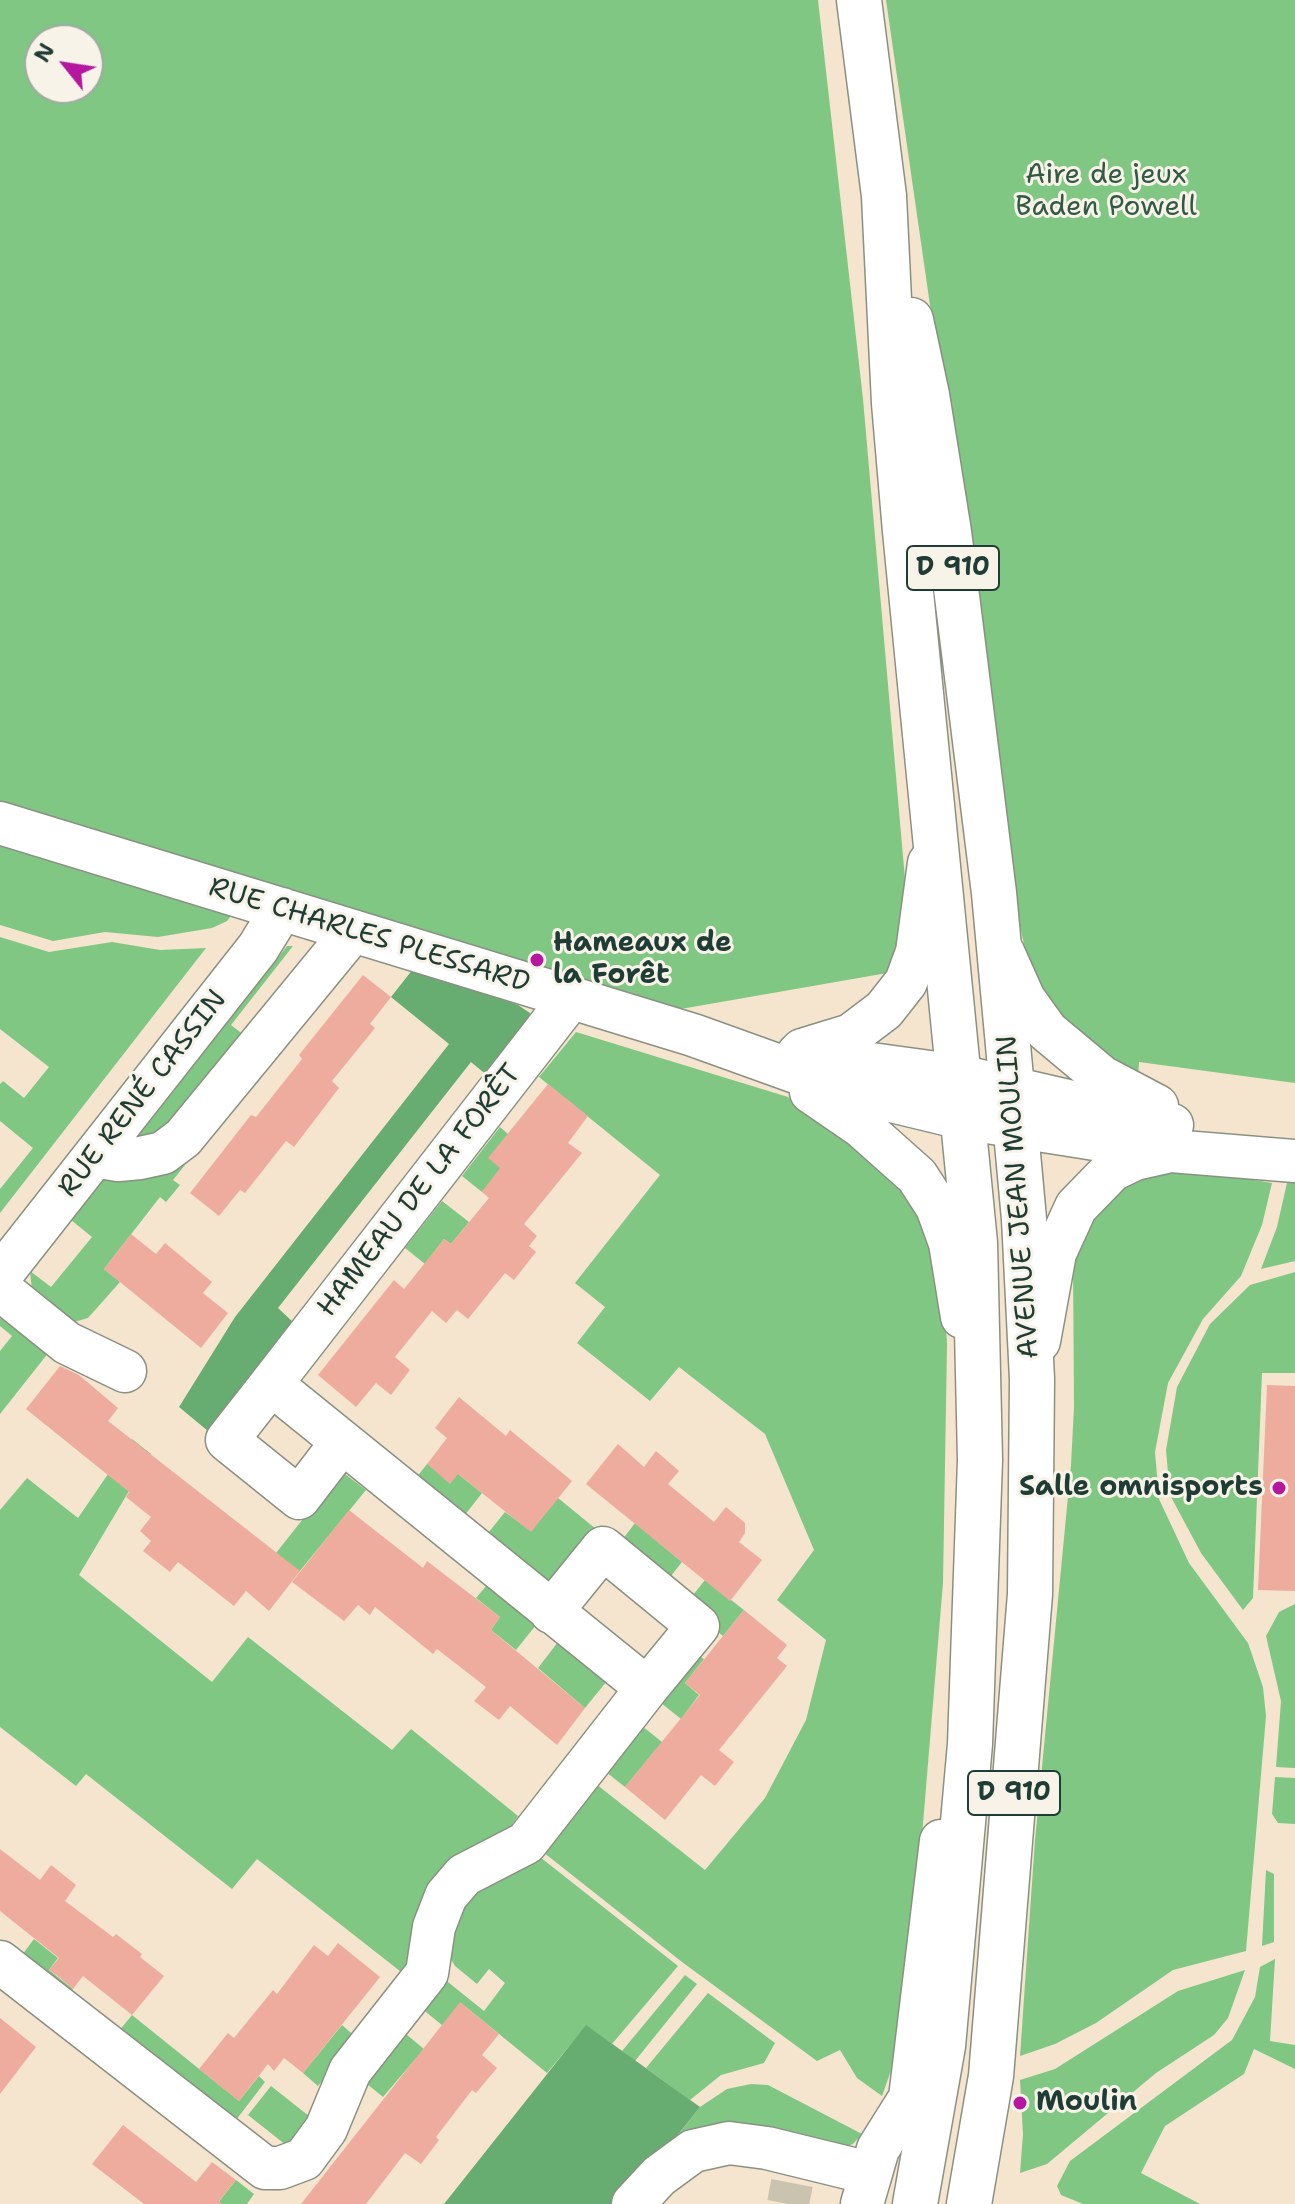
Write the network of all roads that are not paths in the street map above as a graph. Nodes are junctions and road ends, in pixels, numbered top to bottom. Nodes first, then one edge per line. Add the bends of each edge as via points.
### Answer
1 (859, 0) edge
2 (884, 196) junction
3 (936, 819) junction
4 (0, 823) edge
5 (282, 909) junction
6 (353, 931) junction
7 (999, 943) junction
8 (570, 999) junction
9 (737, 1050) junction
10 (791, 1053) junction
11 (961, 1097) junction
12 (1015, 1107) junction
13 (1212, 1134) junction
14 (1171, 1151) junction
15 (95, 1156) junction
16 (1292, 1160) edge
17 (0, 1276) edge
18 (0, 1289) edge
19 (125, 1371) dead end
20 (1032, 1379) junction
21 (271, 1384) junction
22 (342, 1442) junction
23 (980, 1460) junction
24 (551, 1612) junction
25 (647, 1688) junction
26 (970, 1744) junction
27 (0, 1962) edge
28 (866, 2188) edge
29 (633, 2204) edge
30 (915, 2204) edge
31 (969, 2204) edge

1 - 2 main road, AVENUE JEAN MOULIN / D 910
2 - 3 main road, AVENUE JEAN MOULIN / D 910 via 897,435
2 - 7 main road, AVENUE JEAN MOULIN / D 910 via 935,441
3 - 10 street via 917,952 906,982 884,1010 851,1035
3 - 11 main road, AVENUE JEAN MOULIN / D 910
4 - 5 street, RUE CHARLES PLESSARD
5 - 6 street, RUE CHARLES PLESSARD
5 - 15 street, RUE RENÉ CASSIN via 258,948
6 - 8 street, RUE CHARLES PLESSARD
6 - 15 street via 183,1138 163,1153 140,1158
7 - 12 main road, AVENUE JEAN MOULIN / D 910
7 - 13 street via 1024,999 1069,1052 1102,1077
8 - 9 street, RUE CHARLES PLESSARD
8 - 21 street, HAMEAU DE LA FORÊT
9 - 10 street, RUE CHARLES PLESSARD
9 - 11 street, RUE CHARLES PLESSARD via 846,1090
9 - 23 street via 862,1127 917,1176 937,1207 950,1243
10 - 11 street, RUE CHARLES PLESSARD
11 - 12 street, RUE CHARLES PLESSARD
11 - 23 main road, AVENUE JEAN MOULIN / D 910 via 975,1243
12 - 13 street
12 - 14 street
12 - 20 main road, AVENUE JEAN MOULIN / D 910
13 - 16 street
14 - 16 street
14 - 20 street via 1112,1170 1076,1207 1055,1253
15 - 17 street, RUE RENÉ CASSIN
18 - 19 street via 67,1343
20 - 31 main road, AVENUE JEAN MOULIN / D 910 via 1030,1594 991,2076
21 - 22 street
21 - 22 street, HAMEAU DE LA FORÊT via 227,1440 299,1498
22 - 24 street
23 - 26 main road, AVENUE JEAN MOULIN / D 910
24 - 25 street
24 - 25 street via 603,1548 698,1626
25 - 27 street via 526,1843 464,1875 446,1896 434,1927 427,1973 350,2071 326,2129 304,2159 265,2168
26 - 28 street via 943,1823 910,2098 878,2149
26 - 30 main road, AVENUE JEAN MOULIN / D 910 via 943,2046
28 - 29 street via 729,2143 693,2151

